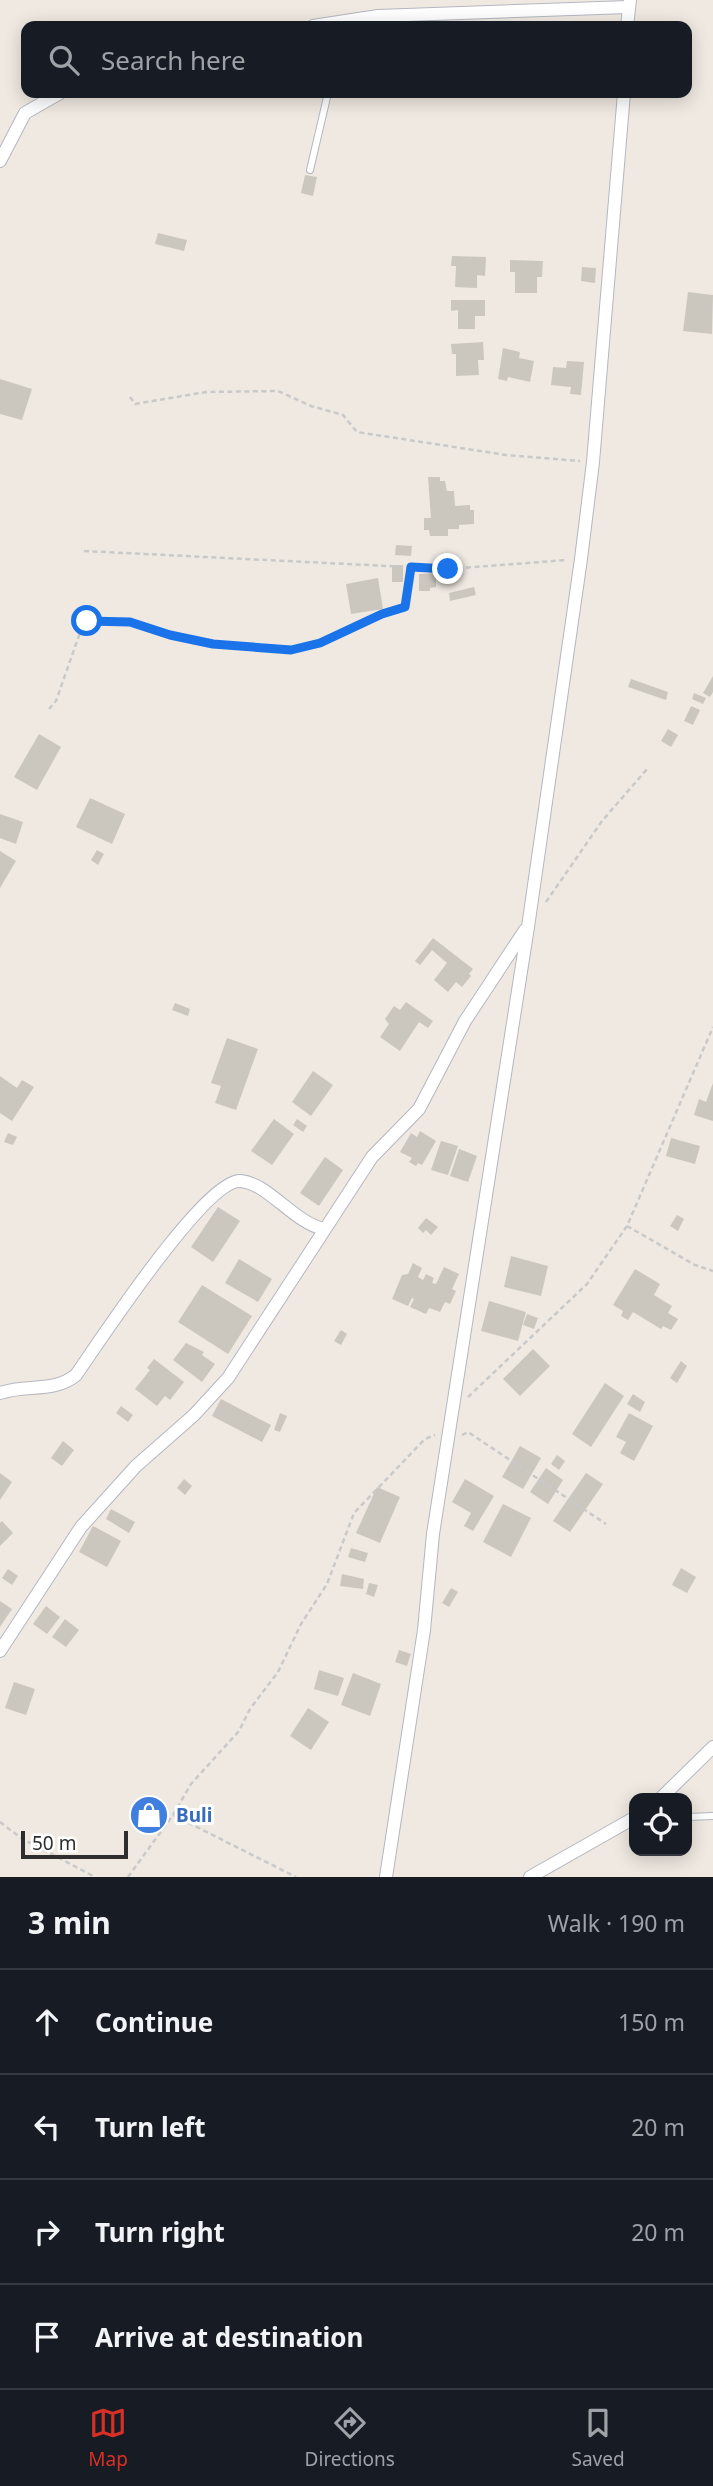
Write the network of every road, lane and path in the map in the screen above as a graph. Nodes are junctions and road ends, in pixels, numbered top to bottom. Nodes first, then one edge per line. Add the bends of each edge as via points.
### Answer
1 (629, 3) edge
2 (357, 21) edge
3 (627, 21) edge
4 (51, 98) edge
5 (327, 98) edge
6 (624, 98) edge
7 (0, 161) edge
8 (310, 170) dead end
9 (131, 397) dead end
10 (593, 462) junction
11 (84, 551) dead end
12 (581, 559) junction
13 (411, 567) junction
14 (49, 709) dead end
15 (648, 768) dead end
16 (542, 906) dead end
17 (528, 927) junction
18 (713, 1027) edge
19 (627, 1226) junction
20 (324, 1229) junction
21 (713, 1271) edge
22 (0, 1393) edge
23 (453, 1412) junction
24 (450, 1433) junction
25 (606, 1524) dead end
26 (0, 1651) edge
27 (713, 1747) edge
28 (666, 1793) edge
29 (173, 1815) junction
30 (713, 1816) edge
31 (692, 1817) edge
32 (0, 1822) edge
33 (629, 1822) edge
34 (95, 1877) edge
35 (128, 1877) edge
36 (296, 1877) edge
37 (386, 1877) edge
38 (530, 1877) edge

1 - 2 street via 379,16
1 - 3 street
4 - 7 street via 25,113
5 - 8 lane
6 - 10 street
9 - 10 path via 135,404 206,392 278,391 343,415 357,432 506,455
10 - 12 street
11 - 13 path
12 - 13 path via 448,569
12 - 17 street
13 - 14 path via 405,607 320,643 291,650 213,644 130,622 87,621
15 - 16 path via 602,821
17 - 20 street via 465,1021 419,1109 372,1157
17 - 23 street
18 - 19 path
19 - 21 path
19 - 23 path via 586,1284
20 - 22 street via 303,1222 251,1184 230,1183 174,1238 76,1375 65,1384
20 - 26 street via 228,1378 136,1466 81,1527
23 - 24 street
24 - 25 path via 468,1433
24 - 29 path via 425,1440 354,1513 327,1584 278,1672 239,1731 191,1784
24 - 37 street
27 - 28 street
29 - 35 path
29 - 36 path
30 - 31 lane
32 - 34 path
33 - 38 street

